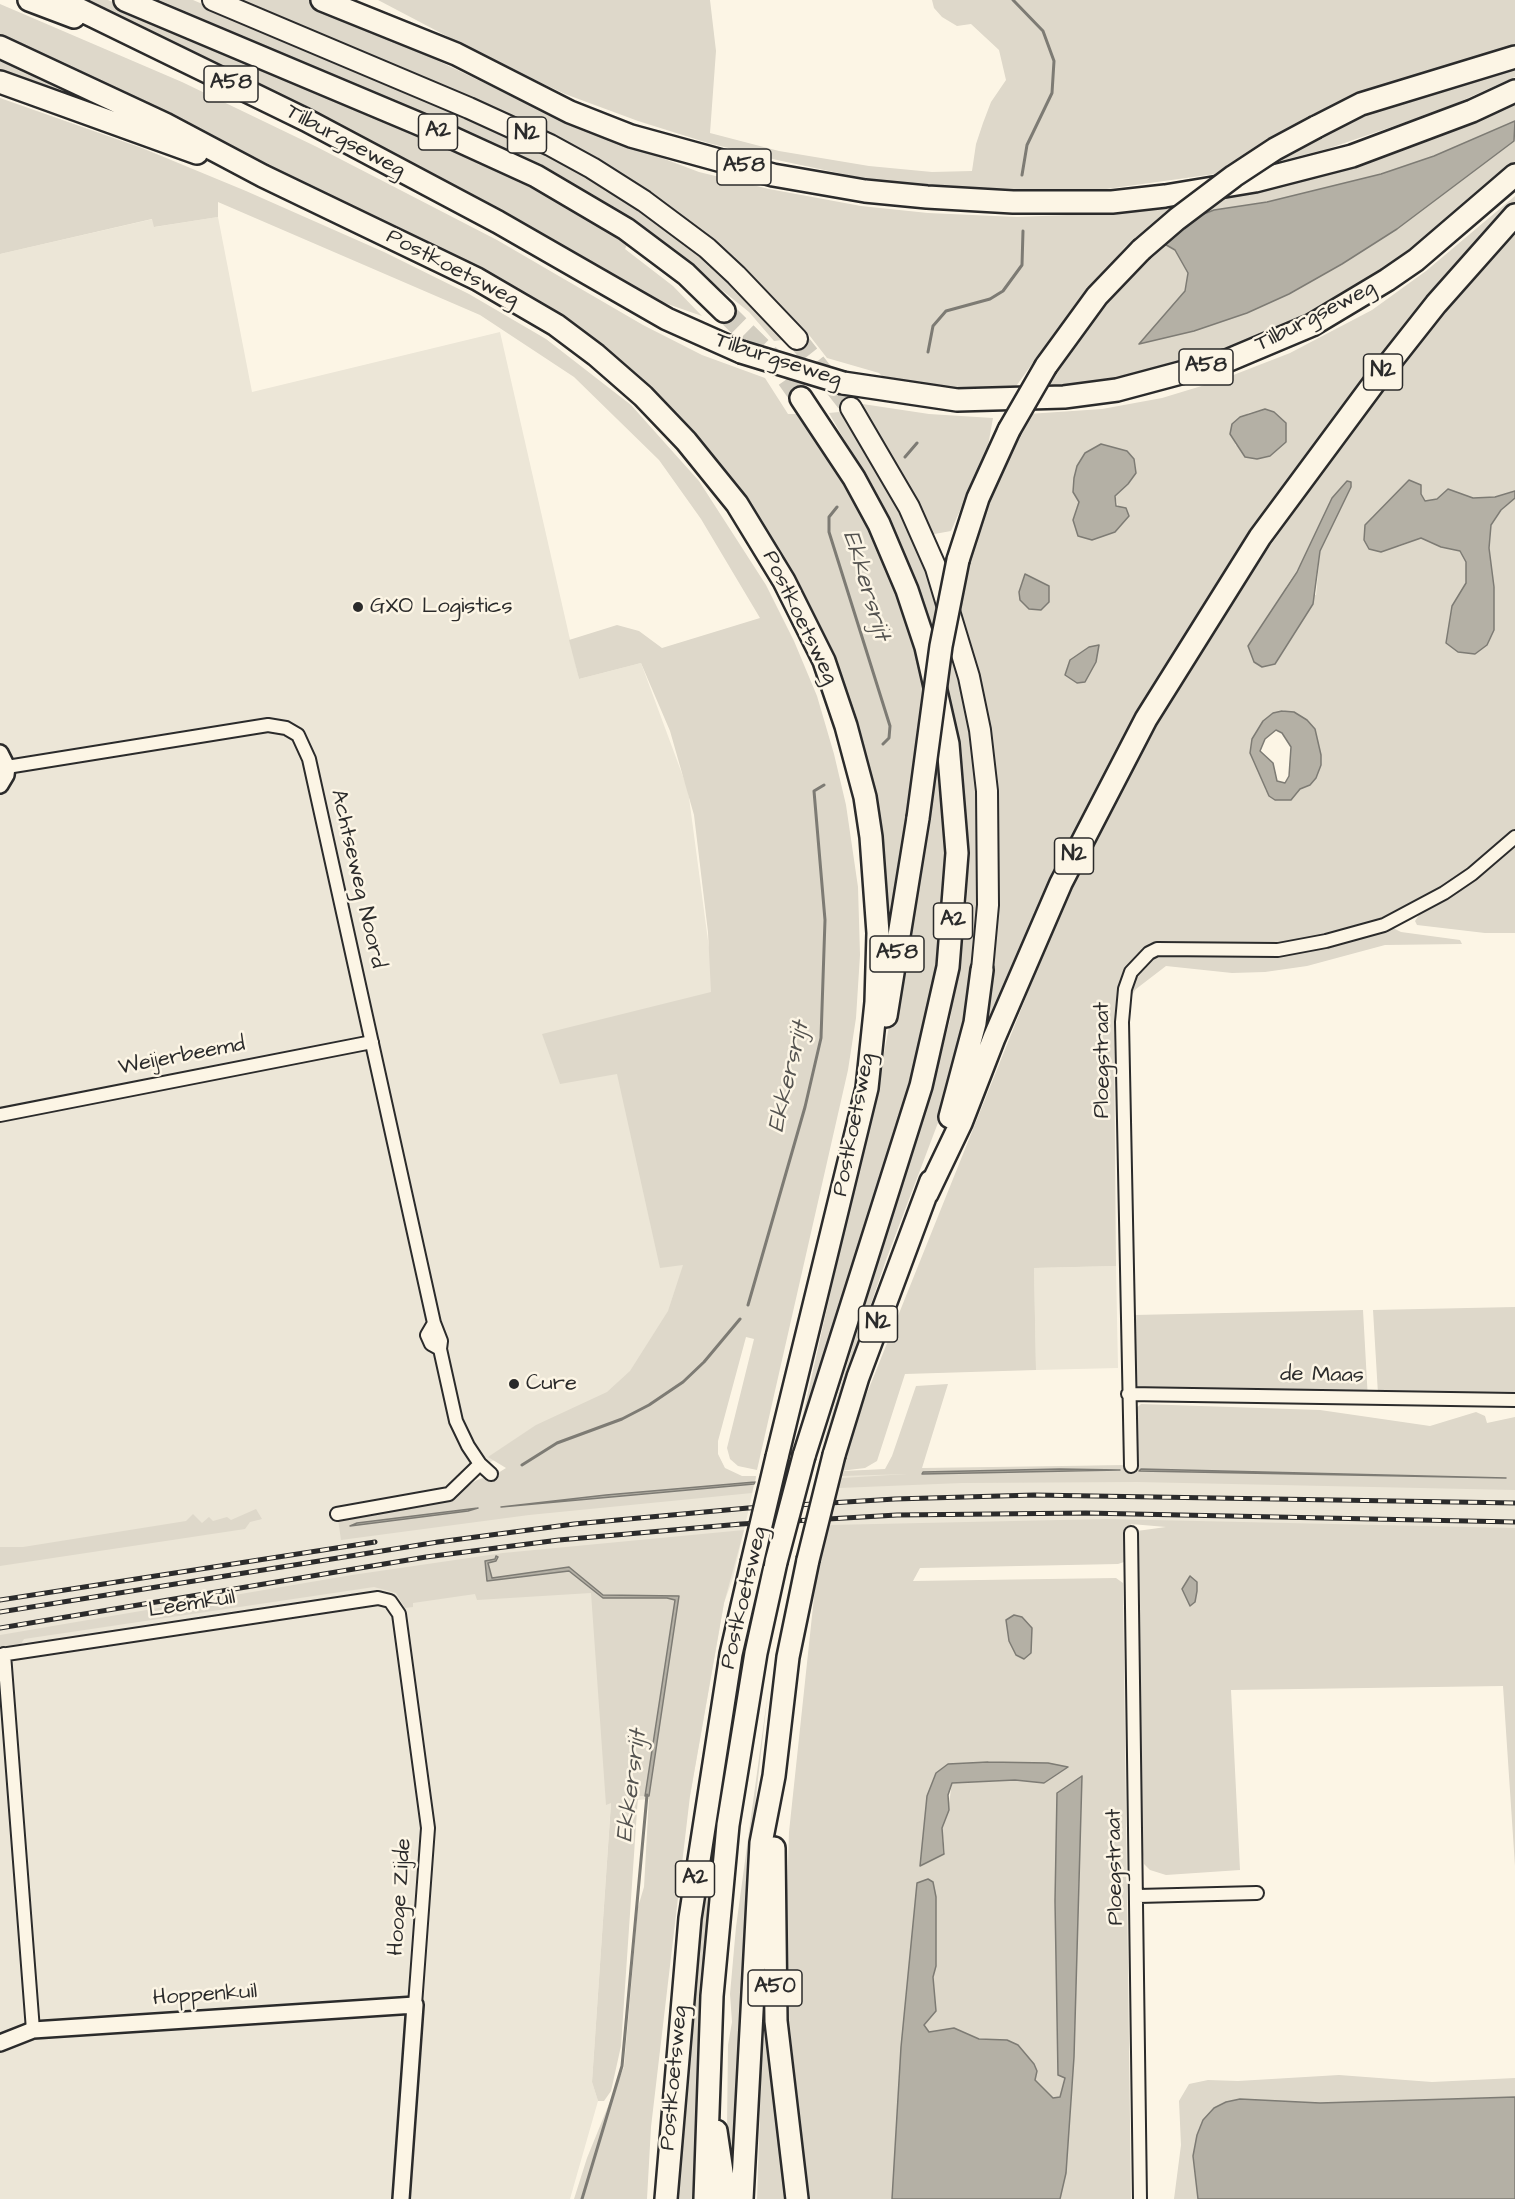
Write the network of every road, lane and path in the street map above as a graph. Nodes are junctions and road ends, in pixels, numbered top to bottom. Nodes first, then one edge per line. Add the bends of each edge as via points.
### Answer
1 (29, 0) edge
2 (60, 0) edge
3 (125, 0) edge
4 (213, 0) edge
5 (322, 0) edge
6 (356, 0) edge
7 (0, 47) edge
8 (156, 47) junction
9 (456, 54) junction
10 (1515, 57) edge
11 (0, 82) edge
12 (1515, 91) edge
13 (1515, 175) edge
14 (263, 176) junction
15 (1515, 215) edge
16 (724, 310) tunnel mouth
17 (797, 339) tunnel mouth
18 (801, 398) tunnel mouth
19 (850, 408) tunnel mouth
20 (3, 760) edge
21 (0, 785) edge
22 (1515, 837) edge
23 (982, 970) joint
24 (372, 1042) junction
25 (867, 1088) junction
26 (0, 1114) edge
27 (927, 1194) junction
28 (1128, 1394) junction
29 (1515, 1400) edge
30 (480, 1464) junction
31 (1131, 1466) dead end
32 (491, 1474) dead end
33 (337, 1514) dead end
34 (1131, 1533) dead end
35 (390, 1601) joint
36 (2, 1655) edge
37 (774, 1776) junction
38 (1257, 1893) dead end
39 (1138, 1896) junction
40 (416, 2005) junction
41 (33, 2030) junction
42 (0, 2043) edge
43 (707, 2079) junction
44 (401, 2199) edge
45 (666, 2199) edge
46 (705, 2199) edge
47 (726, 2199) edge
48 (742, 2199) edge
49 (797, 2199) edge
50 (1140, 2199) edge

1 - 8 highway
2 - 8 highway, Tilburgseweg / A58
3 - 16 highway, A2 via 536,176 626,229 686,274
4 - 17 highway, N2 via 469,108 592,168 707,248
5 - 9 highway, A58
6 - 9 highway, A58
7 - 14 highway, Postkoetsweg / A2 via 165,124
8 - 13 highway, Tilburgseweg / A58, bridge via 306,120 498,222 667,319 741,352 843,383 957,400 1064,398 1117,390 1229,360 1312,325 1388,280
9 - 12 highway, A58 via 570,112 631,136 703,157 773,175 865,191 1013,202 1112,202 1255,181 1362,153
10 - 25 highway, A58, bridge via 1361,105 1275,149 1234,176 1141,250 1097,296 1046,366 1009,430 978,498 958,560 941,646 888,1007
11 - 14 highway, Postkoetsweg
14 - 25 highway, Postkoetsweg / A2 via 477,279 556,325 643,396 686,441 763,543 824,661 865,797 878,933
15 - 27 highway, N2 via 1394,357 1260,537 1146,719 1061,883 961,1123
18 - 43 highway, Postkoetsweg / A2, bridge via 879,524 927,647 948,744 957,853 948,967 921,1086 804,1456 754,1664 717,1919
19 - 23 highway, N2 via 909,507 936,568 969,677 980,730 987,801 988,905
20 - 21 street via 6,775
20 - 24 street, Achtseweg Noord via 268,725 298,735 309,759
22 - 28 street, Ploegstraat via 1444,893 1384,925 1326,942 1278,950 1157,949 1131,972 1122,1022
23 - 27 highway, N2 via 967,1058
24 - 26 street, Weijerbeemd
24 - 30 street, Achtseweg Noord via 461,1435
25 - 45 highway, Postkoetsweg / A2, bridge via 731,1654 690,1918
27 - 37 highway, N2, bridge via 858,1377 834,1455 788,1657
28 - 29 street, de Maas
28 - 31 street, Ploegstraat
30 - 32 street, Achtseweg Noord
30 - 33 street via 448,1494
34 - 39 street, Ploegstraat via 1125,1567
35 - 36 street, Leemkuil via 378,1598
35 - 40 street, Hooge Zijde via 399,1614 428,1828
36 - 41 street
37 - 48 highway, N2 via 761,1843
37 - 49 highway, A50 via 776,2021
38 - 39 street
39 - 50 street, Ploegstraat
40 - 41 street, Hoppenkuil
40 - 44 street, Hooge Zijde
41 - 42 street, Hoppenkuil
43 - 46 highway, Postkoetsweg / A2
43 - 47 highway, Postkoetsweg

